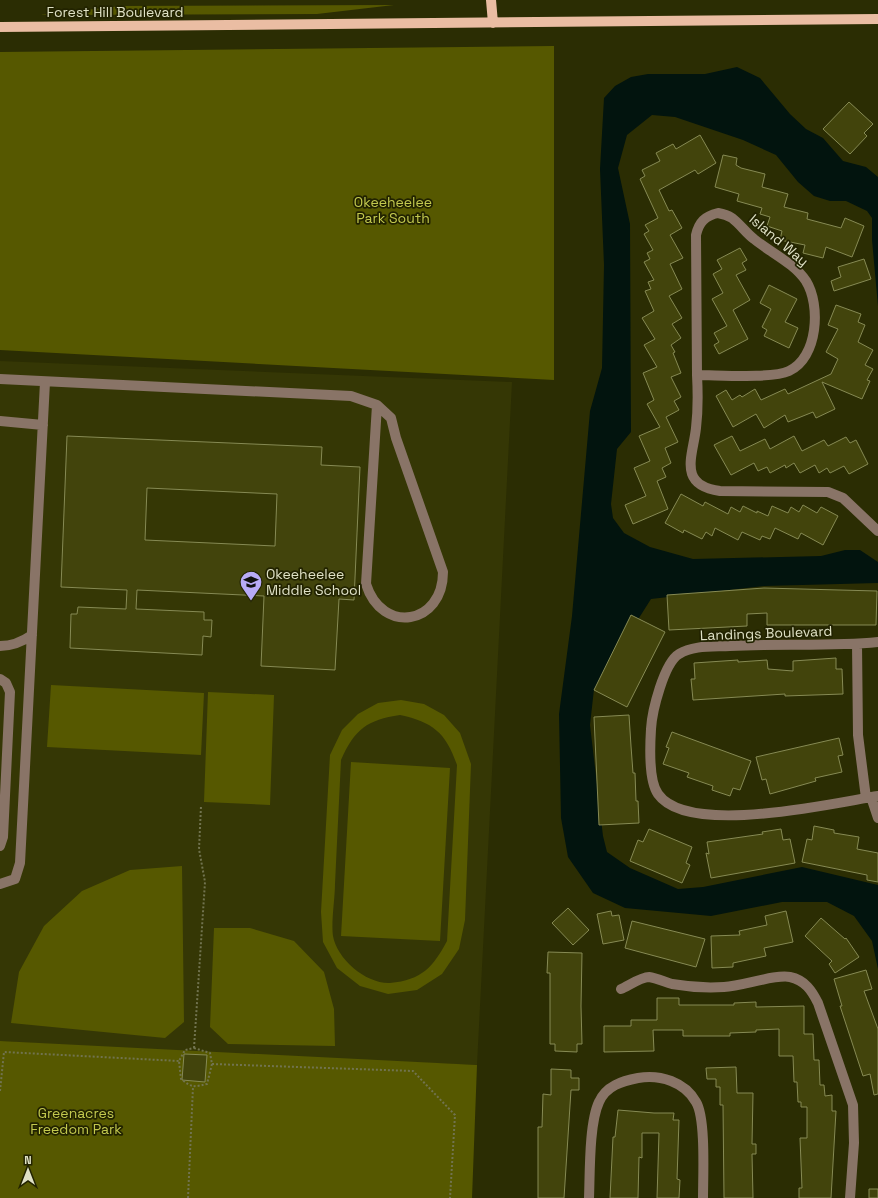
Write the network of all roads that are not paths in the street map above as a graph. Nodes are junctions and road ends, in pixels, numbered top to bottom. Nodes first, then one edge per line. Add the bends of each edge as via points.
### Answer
1 (491, 0) edge
2 (878, 19) edge
3 (493, 23) junction
4 (0, 27) edge
5 (698, 375) junction
6 (0, 379) edge
7 (45, 382) junction
8 (377, 405) junction
9 (0, 421) edge
10 (43, 425) junction
11 (878, 531) edge
12 (32, 634) junction
13 (878, 642) edge
14 (858, 644) junction
15 (0, 646) edge
16 (0, 679) edge
17 (872, 797) edge
18 (878, 818) edge
19 (0, 846) edge
20 (0, 884) edge
21 (621, 989) dead end
22 (589, 1198) edge
23 (703, 1198) edge
24 (850, 1198) edge

1 - 3 main road
2 - 3 main road, Forest Hill Boulevard
3 - 4 main road, Forest Hill Boulevard
5 - 5 street, Island Way via 696,235 698,227 710,215 726,214 766,249 801,274 812,299 812,342 802,362 782,374
5 - 11 street, Island Way via 697,418 690,465 692,473 700,483 712,490 720,491 828,492 842,498
6 - 7 street
7 - 8 street via 351,396
7 - 10 street
8 - 8 street via 366,584 369,596 382,610 398,617 411,617 432,606 440,596 443,572 391,418
9 - 10 street
10 - 12 street
12 - 15 street via 21,642
12 - 20 street via 20,863 15,879
13 - 14 street, Landings Boulevard
14 - 17 street via 858,734
14 - 17 street, Landings Boulevard via 704,647 680,653 669,666 655,706 650,744 657,793 670,804 687,810 734,816 763,815
16 - 19 street via 6,683 10,692 3,837
17 - 18 street
21 - 24 street via 648,977 673,984 725,987 783,976 792,977 806,985 818,1003 853,1105 854,1143
22 - 23 street via 594,1116 599,1101 609,1088 625,1080 647,1076 670,1080 684,1088 697,1102 701,1123

